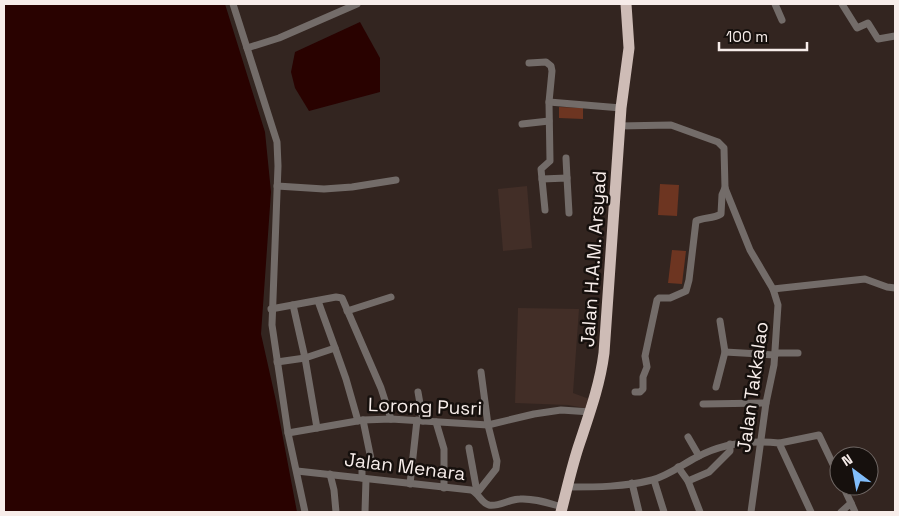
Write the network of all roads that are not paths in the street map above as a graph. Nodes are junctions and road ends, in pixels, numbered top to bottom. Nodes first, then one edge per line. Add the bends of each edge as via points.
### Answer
1 (233, 4) edge
2 (357, 4) edge
3 (626, 4) edge
4 (775, 4) edge
5 (842, 4) edge
6 (782, 20) dead end
7 (895, 36) edge
8 (247, 48) junction
9 (529, 62) dead end
10 (549, 102) junction
11 (620, 108) junction
12 (549, 122) junction
13 (522, 124) dead end
14 (619, 126) junction
15 (566, 158) dead end
16 (567, 178) junction
17 (542, 179) junction
18 (396, 180) dead end
19 (277, 186) junction
20 (725, 188) junction
21 (546, 210) dead end
22 (569, 212) dead end
23 (895, 288) edge
24 (773, 289) junction
25 (391, 297) dead end
26 (318, 301) junction
27 (293, 306) junction
28 (271, 309) junction
29 (347, 311) junction
30 (720, 321) dead end
31 (335, 348) junction
32 (725, 352) junction
33 (775, 354) junction
34 (798, 354) dead end
35 (305, 358) junction
36 (277, 362) junction
37 (481, 372) dead end
38 (716, 387) dead end
39 (418, 392) dead end
40 (634, 392) dead end
41 (766, 403) junction
42 (704, 404) dead end
43 (591, 412) junction
44 (391, 419) junction
45 (361, 421) junction
46 (420, 421) junction
47 (436, 422) junction
48 (488, 425) junction
49 (317, 428) junction
50 (288, 433) junction
51 (688, 437) dead end
52 (761, 441) junction
53 (780, 443) junction
54 (730, 444) junction
55 (469, 448) dead end
56 (699, 456) junction
57 (829, 456) edge
58 (372, 459) dead end
59 (362, 463) dead end
60 (678, 467) junction
61 (297, 471) junction
62 (330, 474) junction
63 (364, 478) junction
64 (654, 480) junction
65 (688, 481) junction
66 (632, 483) junction
67 (410, 484) junction
68 (568, 487) junction
69 (444, 488) junction
70 (477, 493) junction
71 (848, 496) edge
72 (851, 502) junction
73 (561, 510) edge
74 (305, 512) edge
75 (336, 512) edge
76 (365, 512) edge
77 (639, 512) edge
78 (664, 512) edge
79 (700, 512) edge
80 (751, 512) edge
81 (811, 512) edge
82 (841, 512) edge
83 (855, 512) edge

1 - 8 street
2 - 8 street via 279,38
3 - 11 highway, Jalan H.A.M. Arsyad via 629,48
4 - 6 street
5 - 7 street via 856,28 868,23 878,39
8 - 19 street via 277,142
9 - 10 street via 546,62 551,66
10 - 11 street
10 - 12 street
11 - 14 highway, Jalan H.A.M. Arsyad
12 - 13 street
12 - 17 street via 550,161 541,170
14 - 20 street, Jalan Takkalao via 671,125 718,142 724,148
14 - 43 highway, Jalan H.A.M. Arsyad via 602,374
15 - 16 street
16 - 17 street
16 - 22 street
17 - 21 street
18 - 19 street via 324,190
19 - 28 street
20 - 24 street, Jalan Takkalao via 750,250
20 - 40 street via 721,214 696,221 686,291 657,300 645,356 647,367 642,389
23 - 24 street via 865,279
24 - 33 street, Jalan Takkalao via 778,305
25 - 29 street
26 - 27 street
26 - 29 street via 340,297
26 - 31 street
27 - 28 street
27 - 35 street
28 - 36 street
29 - 44 street
30 - 32 street
31 - 35 street
31 - 45 street
32 - 33 street
32 - 38 street
33 - 34 street
33 - 41 street, Jalan Takkalao
35 - 36 street
35 - 49 street
36 - 50 street
37 - 48 street
39 - 46 street
41 - 42 street
41 - 52 street, Jalan Takkalao
43 - 48 street, Lorong Pusri via 561,410
43 - 68 highway, Jalan H.A.M. Arsyad
44 - 45 street, Lorong Pusri
44 - 46 street, Lorong Pusri
45 - 49 street, Lorong Pusri
45 - 58 street
46 - 47 street, Lorong Pusri
46 - 67 street
47 - 48 street, Lorong Pusri
47 - 69 street via 444,449
48 - 70 street via 497,464
49 - 50 street, Lorong Pusri
50 - 61 street
51 - 56 street
52 - 53 street
52 - 54 street
52 - 80 street, Jalan Takkalao
53 - 57 street via 819,435
53 - 81 street
54 - 56 street
54 - 65 street via 731,450 709,472
55 - 70 street
56 - 60 street
59 - 63 street
60 - 64 street
60 - 65 street
61 - 62 street, Jalan Menara
61 - 74 street
62 - 63 street, Jalan Menara
62 - 75 street
63 - 67 street, Jalan Menara
63 - 76 street
64 - 66 street
64 - 78 street
65 - 79 street
66 - 68 street
66 - 77 street
67 - 69 street, Jalan Menara
68 - 73 highway, Jalan H.A.M. Arsyad
69 - 70 street, Jalan Menara
70 - 73 street, Jalan Menara via 490,505 522,499
71 - 72 street
72 - 82 street
72 - 83 street

